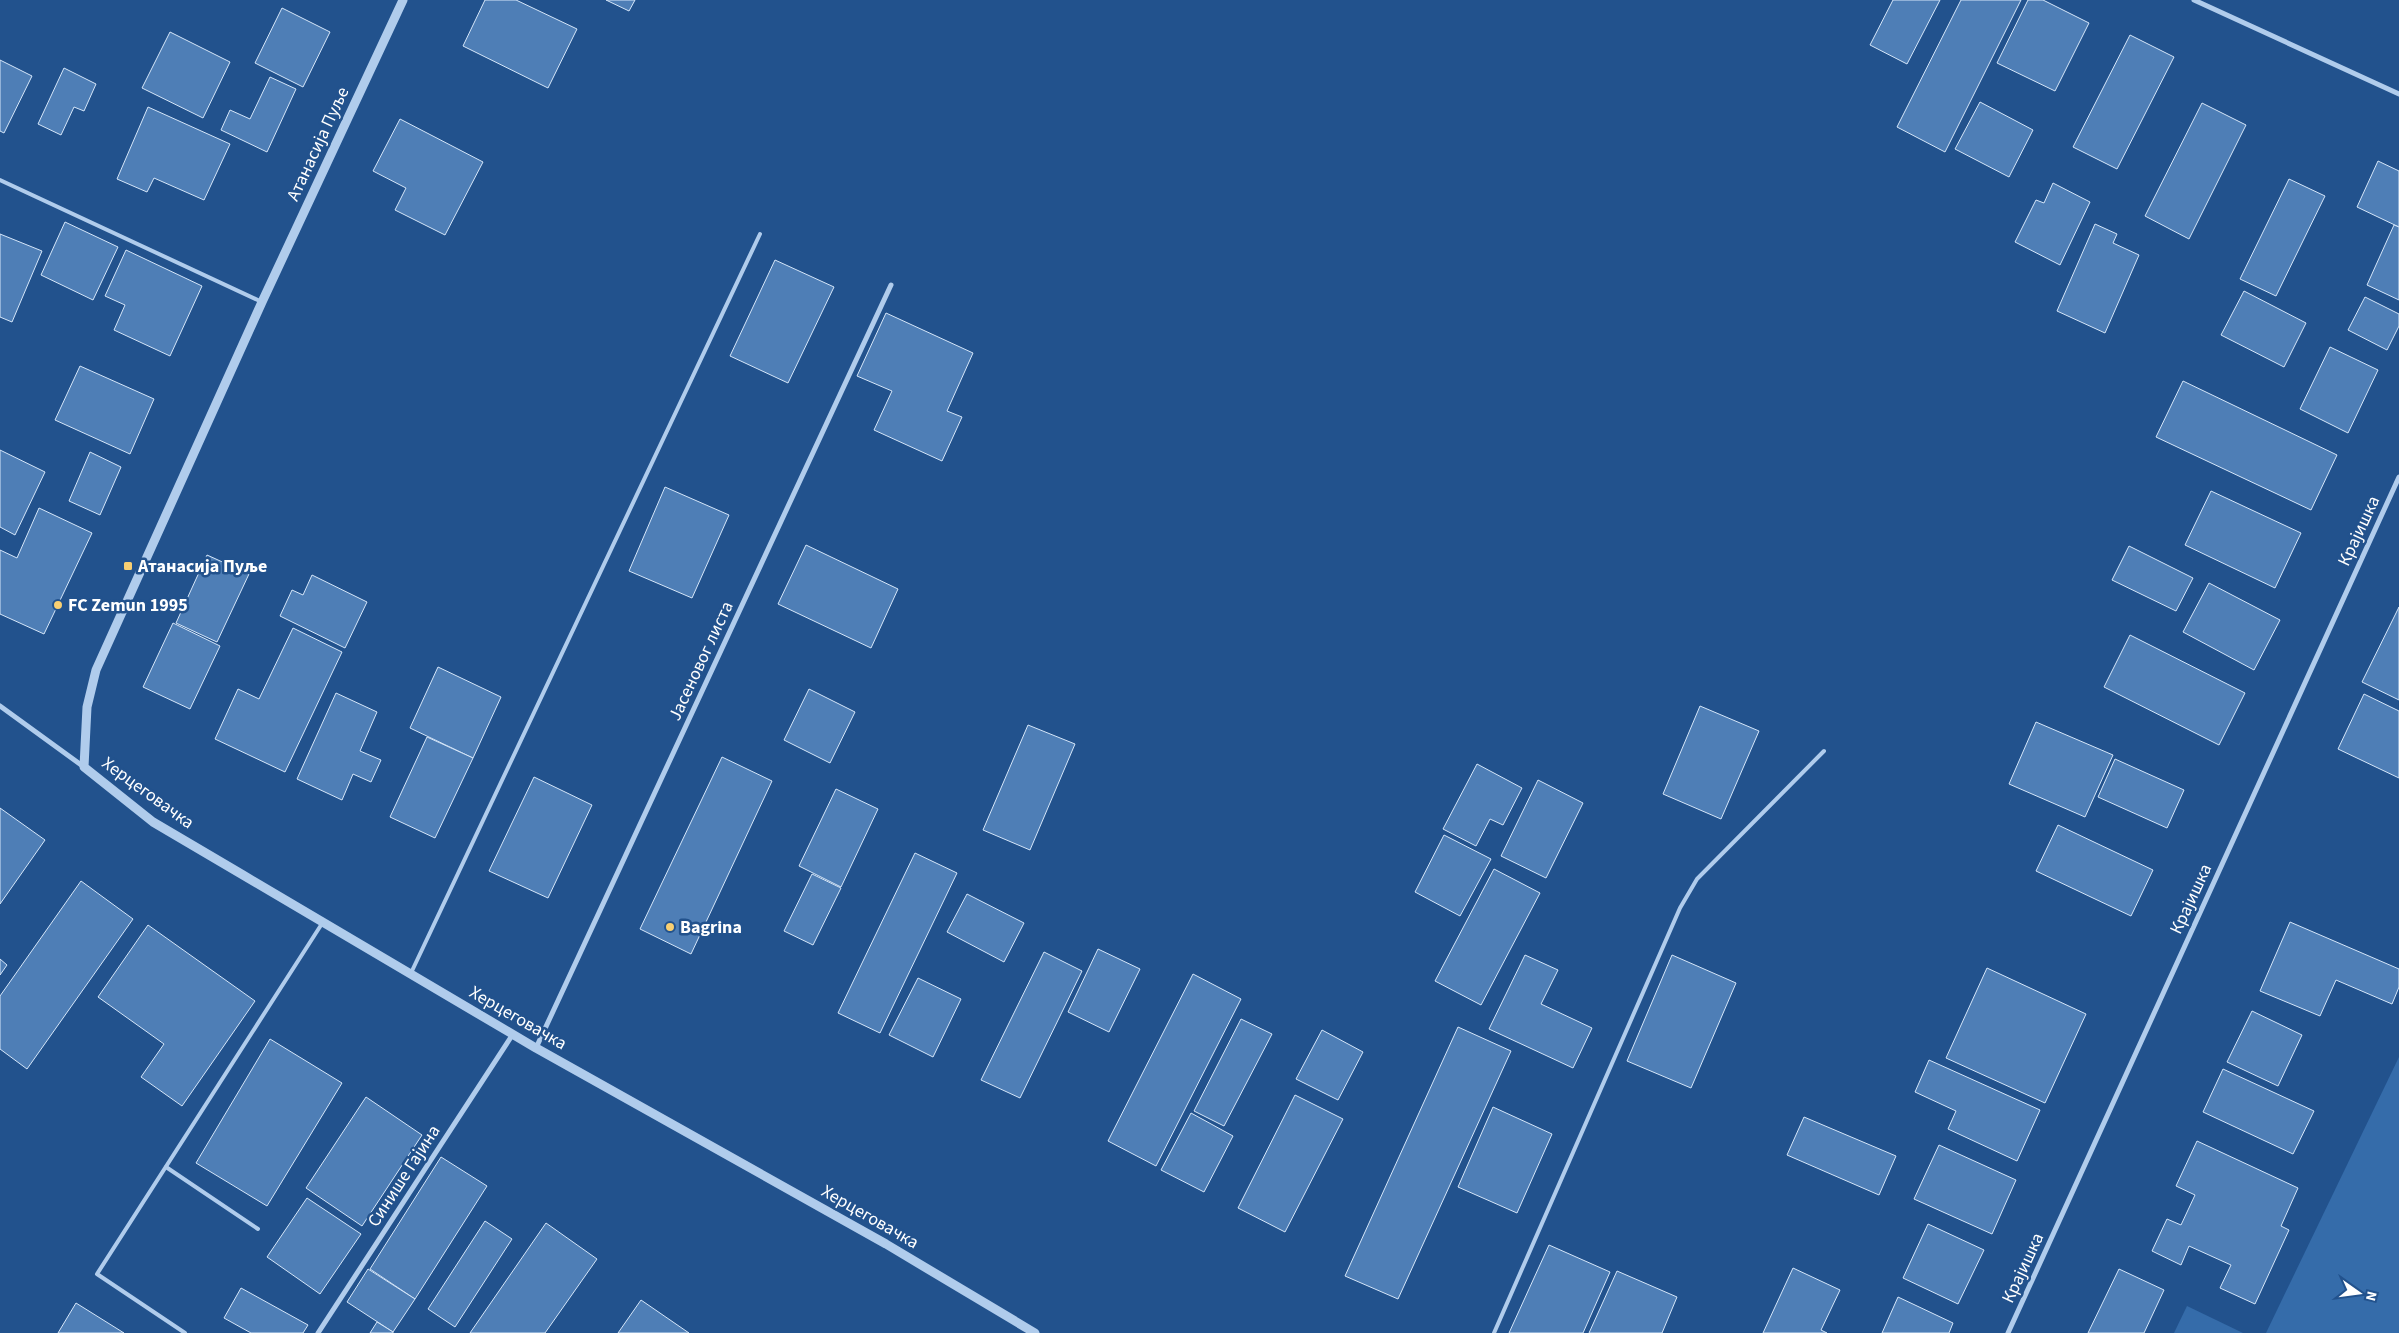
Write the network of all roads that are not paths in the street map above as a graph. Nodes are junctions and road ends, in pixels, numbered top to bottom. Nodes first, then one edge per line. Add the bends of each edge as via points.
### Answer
1 (403, 0) edge
2 (2194, 0) edge
3 (2399, 94) edge
4 (0, 180) edge
5 (760, 234) dead end
6 (891, 285) dead end
7 (262, 302) junction
8 (2399, 477) edge
9 (0, 706) edge
10 (1824, 751) dead end
11 (84, 767) junction
12 (323, 922) junction
13 (411, 973) junction
14 (513, 1034) junction
15 (536, 1048) junction
16 (166, 1167) junction
17 (258, 1229) dead end
18 (185, 1333) edge
19 (318, 1333) edge
20 (1035, 1333) edge
21 (1494, 1333) edge
22 (2008, 1333) edge

1 - 7 street, Атанасија Пуље
2 - 3 street
4 - 7 lane
5 - 13 lane
6 - 15 street, Јасеновог листа
7 - 11 street, Атанасија Пуље via 96,670 87,707
8 - 22 street, Крајишка
9 - 11 street, Херцеговачка
10 - 21 lane via 1697,879 1680,908
11 - 12 street, Херцеговачка via 153,822
12 - 13 street, Херцеговачка
12 - 16 lane
13 - 14 street, Херцеговачка
14 - 15 street, Херцеговачка
14 - 19 street, Синише Гајина
15 - 20 street, Херцеговачка via 878,1239
16 - 17 lane
16 - 18 lane via 97,1274

